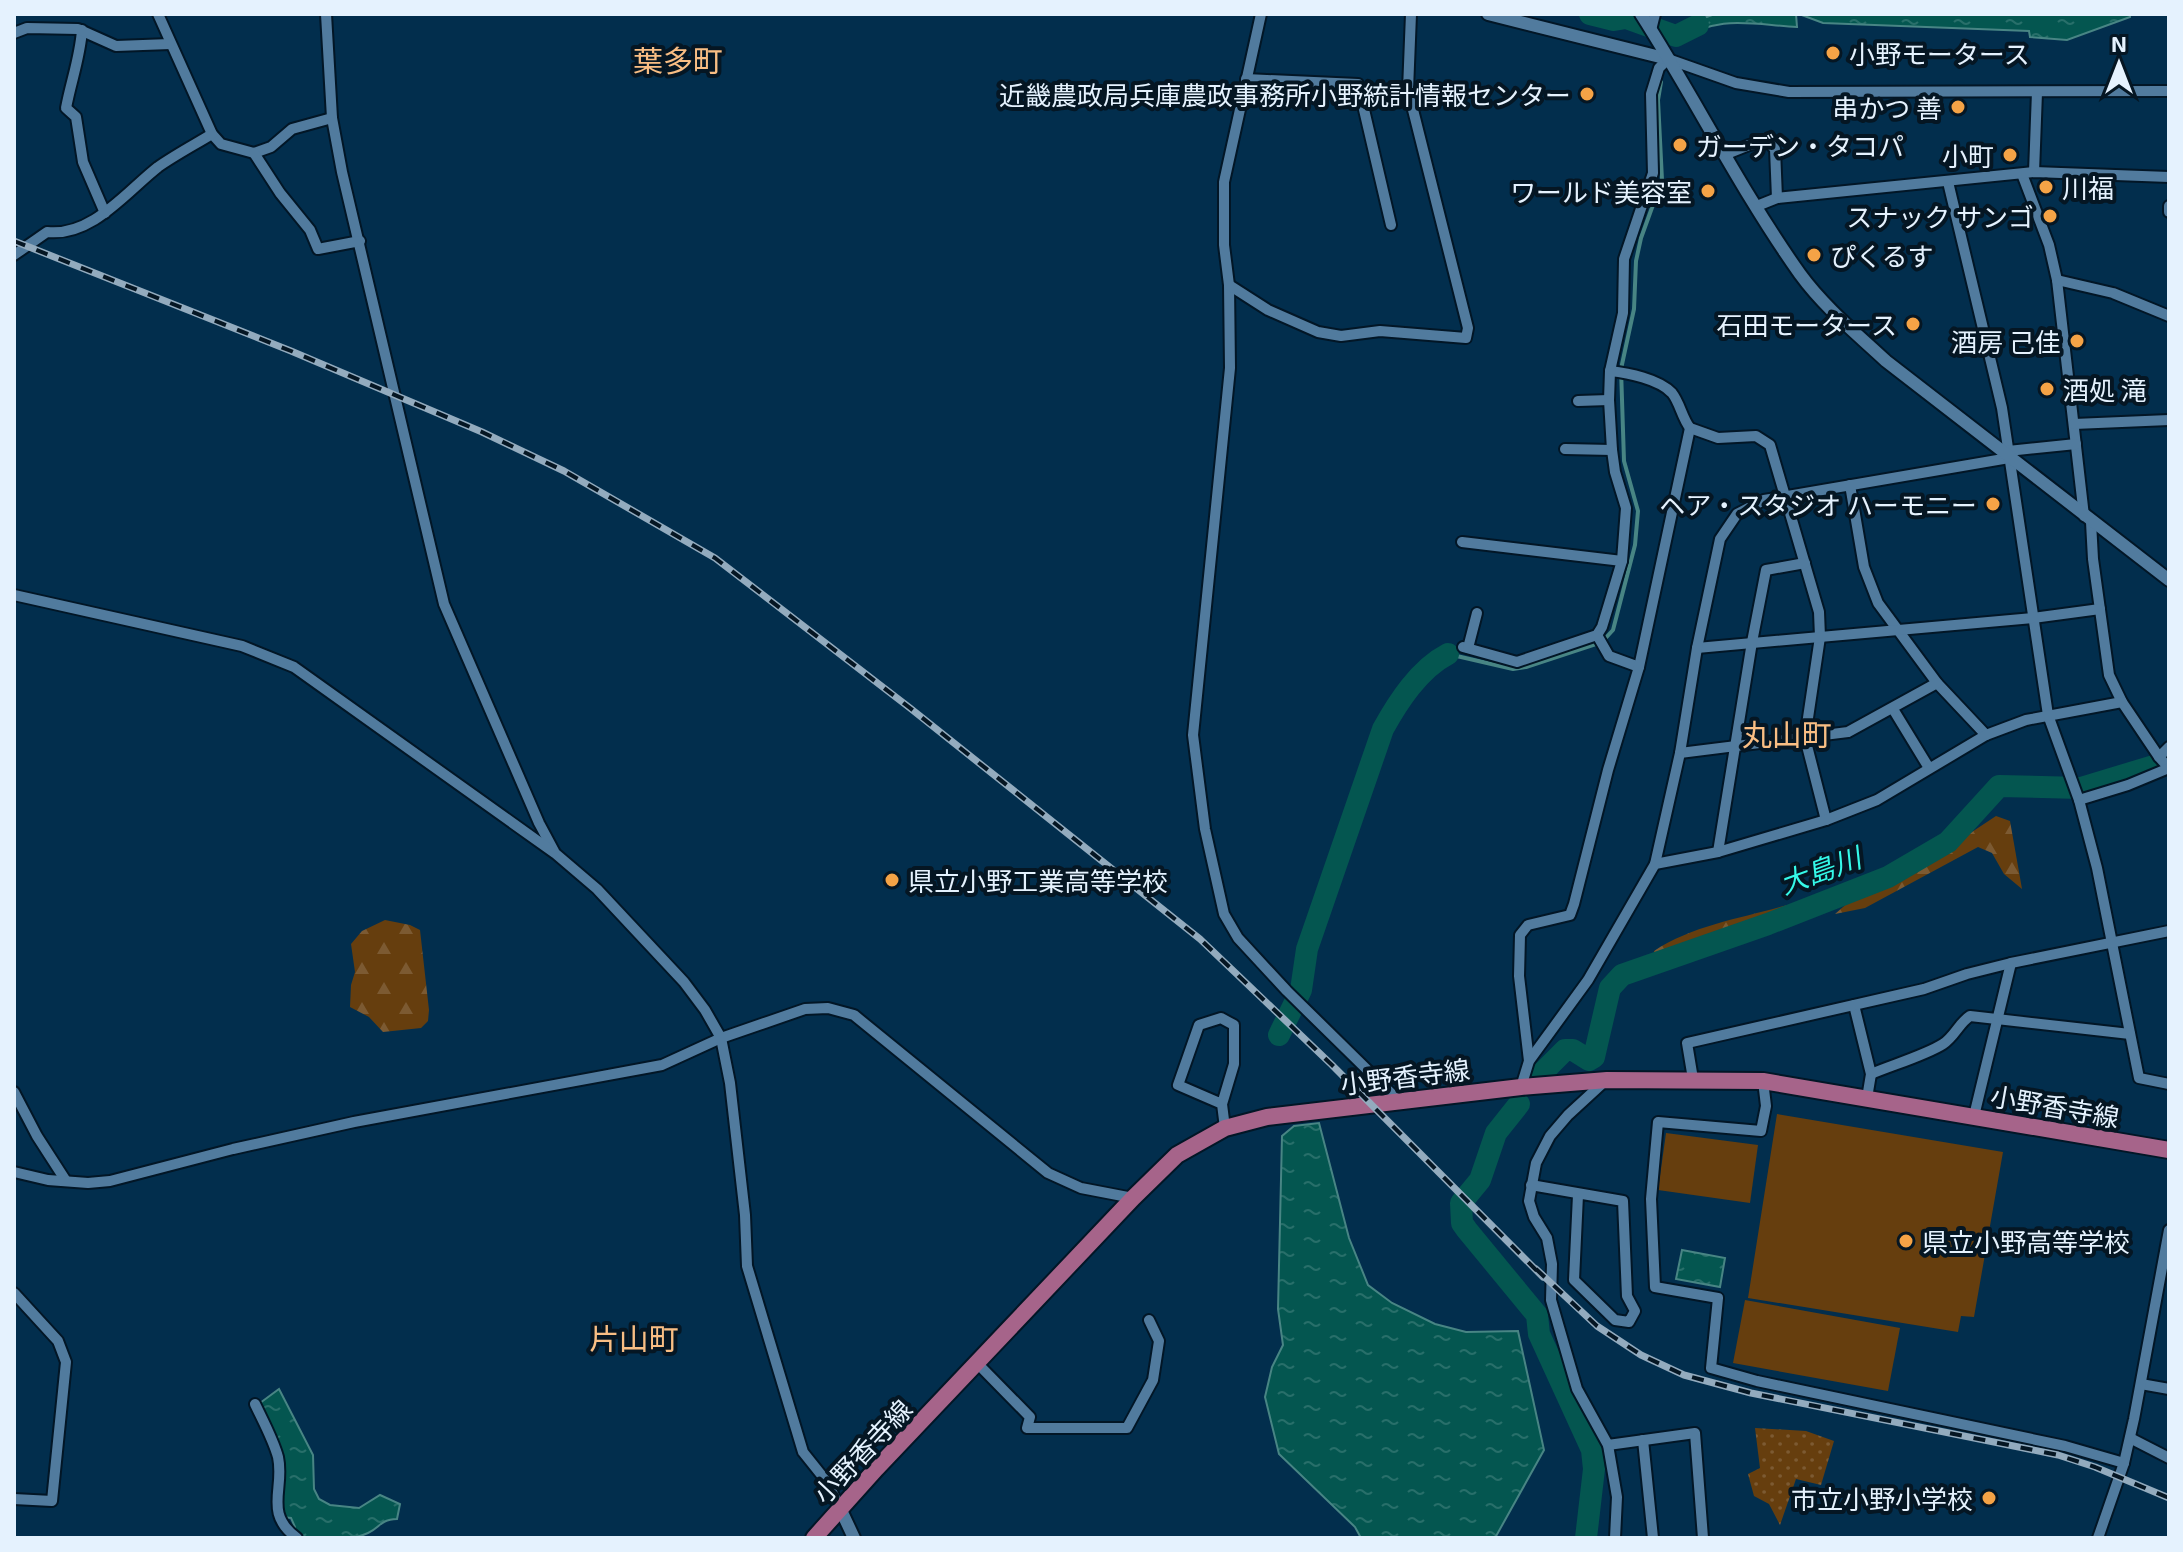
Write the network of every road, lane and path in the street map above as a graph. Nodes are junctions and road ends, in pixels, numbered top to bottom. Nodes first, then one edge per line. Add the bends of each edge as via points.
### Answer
1 (78, 14) edge
2 (158, 14) edge
3 (326, 14) edge
4 (1261, 14) edge
5 (1411, 14) edge
6 (1488, 14) edge
7 (1641, 14) edge
8 (1655, 14) edge
9 (80, 30) junction
10 (1651, 30) junction
11 (14, 33) edge
12 (170, 44) junction
13 (1668, 59) junction
14 (1246, 79) junction
15 (2169, 91) edge
16 (2037, 92) junction
17 (332, 118) junction
18 (212, 134) junction
19 (254, 153) junction
20 (1724, 155) junction
21 (2034, 172) junction
22 (2022, 174) junction
23 (2169, 177) edge
24 (1948, 182) junction
25 (1777, 198) junction
26 (1757, 206) junction
27 (105, 213) junction
28 (1391, 225) dead end
29 (360, 241) junction
30 (14, 255) edge
31 (2057, 280) junction
32 (1229, 285) junction
33 (2169, 316) edge
34 (1617, 372) junction
35 (1609, 400) junction
36 (1578, 401) dead end
37 (2169, 420) edge
38 (2074, 424) junction
39 (1690, 428) junction
40 (2076, 444) junction
41 (1565, 449) dead end
42 (1612, 450) junction
43 (2008, 454) junction
44 (1850, 485) junction
45 (1785, 495) junction
46 (2087, 519) junction
47 (1462, 542) dead end
48 (1622, 561) junction
49 (1805, 563) junction
50 (2169, 580) edge
51 (14, 595) edge
52 (2100, 609) junction
53 (1477, 613) dead end
54 (2033, 618) junction
55 (1898, 628) junction
56 (1820, 637) junction
57 (1600, 639) junction
58 (1752, 642) junction
59 (1697, 648) junction
60 (1639, 667) junction
61 (1937, 683) junction
62 (2122, 702) junction
63 (1893, 709) junction
64 (2048, 715) junction
65 (1986, 735) junction
66 (1805, 738) junction
67 (1735, 747) junction
68 (2169, 747) edge
69 (1680, 753) junction
70 (2166, 765) edge
71 (1929, 768) junction
72 (2079, 800) junction
73 (1826, 820) junction
74 (1718, 852) junction
75 (556, 854) junction
76 (1655, 864) junction
77 (2169, 931) edge
78 (2112, 941) junction
79 (2011, 963) junction
80 (1854, 1005) junction
81 (1997, 1020) junction
82 (2130, 1034) junction
83 (721, 1038) junction
84 (1529, 1061) junction
85 (1871, 1074) junction
86 (1693, 1079) junction
87 (1607, 1080) junction
88 (1763, 1081) junction
89 (2169, 1084) edge
90 (1521, 1087) junction
91 (14, 1092) edge
92 (1867, 1098) junction
93 (1399, 1101) junction
94 (1222, 1104) junction
95 (1974, 1116) junction
96 (1225, 1128) junction
97 (2169, 1150) edge
98 (14, 1172) edge
99 (66, 1181) junction
100 (1531, 1185) junction
101 (1578, 1195) junction
102 (1133, 1198) junction
103 (2169, 1230) edge
104 (2166, 1263) edge
105 (14, 1293) edge
106 (1149, 1320) dead end
107 (978, 1364) junction
108 (2141, 1384) junction
109 (2169, 1389) edge
110 (255, 1404) dead end
111 (2130, 1438) junction
112 (1643, 1440) junction
113 (1608, 1445) junction
114 (2169, 1458) edge
115 (2124, 1463) junction
116 (14, 1499) edge
117 (840, 1508) junction
118 (293, 1535) edge
119 (814, 1538) edge
120 (854, 1538) edge
121 (1615, 1538) edge
122 (1653, 1538) edge
123 (1703, 1538) edge
124 (2098, 1538) edge

1 - 9 street
2 - 12 street
3 - 17 street
4 - 14 street
5 - 32 street via 1408,90 1468,328 1466,338 1318,332
6 - 13 street
7 - 10 street
8 - 10 street
9 - 11 street via 27,28
9 - 12 street via 116,46
9 - 27 street via 79,61 66,108 76,117 83,162
10 - 13 street
12 - 18 street
13 - 16 street via 1769,90
13 - 20 street
13 - 34 street via 1659,68 1651,94 1653,173 1624,259
14 - 28 street via 1358,84
14 - 32 street via 1224,182
15 - 16 street
16 - 21 street
17 - 19 street via 292,129 271,147
17 - 29 street
18 - 19 street via 221,144
18 - 27 street via 160,166
19 - 29 street via 318,249
20 - 25 street via 1768,142 1775,149
20 - 26 street
21 - 22 street
21 - 23 street
22 - 24 street
22 - 31 street
24 - 25 street
24 - 43 street via 2002,408
25 - 26 street
26 - 43 street via 1802,276 1844,323
27 - 30 street via 64,234 47,232
29 - 75 street via 444,604
31 - 33 street via 2113,293
31 - 38 street
32 - 93 street via 1230,368 1193,735 1205,829 1224,914 1238,938
34 - 35 street
34 - 39 street via 1664,387 1674,395
35 - 36 street
35 - 42 street
37 - 38 street
38 - 40 street
39 - 45 street via 1718,438 1763,439 1770,445
39 - 60 street
40 - 43 street
40 - 46 street
41 - 42 street
42 - 48 street via 1626,508
43 - 44 street
43 - 46 street
43 - 54 street
44 - 45 street
44 - 55 street via 1869,583
45 - 49 street
45 - 59 street via 1745,507 1724,529
46 - 50 street
46 - 52 street
47 - 48 street
48 - 57 street
49 - 56 street
49 - 58 street via 1766,570
51 - 75 street via 242,646 294,667
52 - 54 street
52 - 62 street via 2109,675
53 - 57 street via 1466,648 1517,662
54 - 55 street
54 - 64 street
55 - 56 street
55 - 61 street
56 - 58 street
56 - 66 street
57 - 60 street via 1609,656
58 - 59 street
58 - 67 street
59 - 69 street
60 - 84 street via 1570,915 1528,925 1520,935
61 - 63 street
61 - 65 street
62 - 64 street
62 - 70 street
63 - 66 street via 1848,732
63 - 71 street
64 - 65 street
64 - 72 street
65 - 71 street
66 - 67 street
66 - 73 street
67 - 69 street
67 - 74 street
68 - 70 street
69 - 76 street
70 - 72 street via 2128,785
71 - 73 street via 1877,800
72 - 78 street
73 - 74 street
74 - 76 street
75 - 83 street via 597,889 684,982
76 - 84 street via 1588,980
77 - 78 street
78 - 79 street
78 - 82 street
79 - 80 street
79 - 81 street
80 - 85 street
80 - 86 street via 1687,1043
81 - 82 street
81 - 85 street via 1970,1016 1942,1045
81 - 95 street
82 - 89 street via 2139,1078
83 - 99 street via 662,1065 354,1122 110,1181
83 - 102 street via 805,1009 854,1015 1048,1173 1081,1188
83 - 117 street via 747,1266 803,1452
84 - 90 street
85 - 92 street
86 - 87 main road, 小野香寺線
86 - 88 main road, 小野香寺線
87 - 90 main road, 小野香寺線
87 - 100 street via 1550,1136
88 - 92 main road, 小野香寺線
88 - 115 street via 1761,1131 1658,1122 1651,1199 1655,1287 1718,1298 1711,1368
90 - 93 main road, 小野香寺線
91 - 99 street
92 - 95 main road, 小野香寺線
93 - 96 main road, 小野香寺線 via 1267,1117
94 - 94 street via 1234,1064 1234,1025 1221,1018 1199,1025 1178,1085
94 - 96 street
95 - 97 main road, 小野香寺線
96 - 102 main road, 小野香寺線 via 1177,1155
98 - 99 street
100 - 101 street
100 - 113 street via 1529,1201 1547,1238 1552,1264 1551,1300 1558,1327 1577,1389
101 - 101 street via 1574,1280 1615,1320 1629,1322 1635,1311 1627,1296 1623,1201
102 - 107 main road, 小野香寺線
103 - 104 street
104 - 108 street
105 - 116 street via 58,1341 66,1362 52,1501
106 - 107 street via 1159,1341 1153,1380 1127,1428 1027,1428 1030,1417
107 - 117 main road, 小野香寺線
108 - 109 street
108 - 111 street
110 - 118 street via 279,1460 278,1513
111 - 114 street
111 - 115 street
112 - 113 street
112 - 122 street
112 - 123 street via 1695,1433
113 - 121 street via 1617,1497
115 - 124 street
117 - 119 main road, 小野香寺線
117 - 120 street

